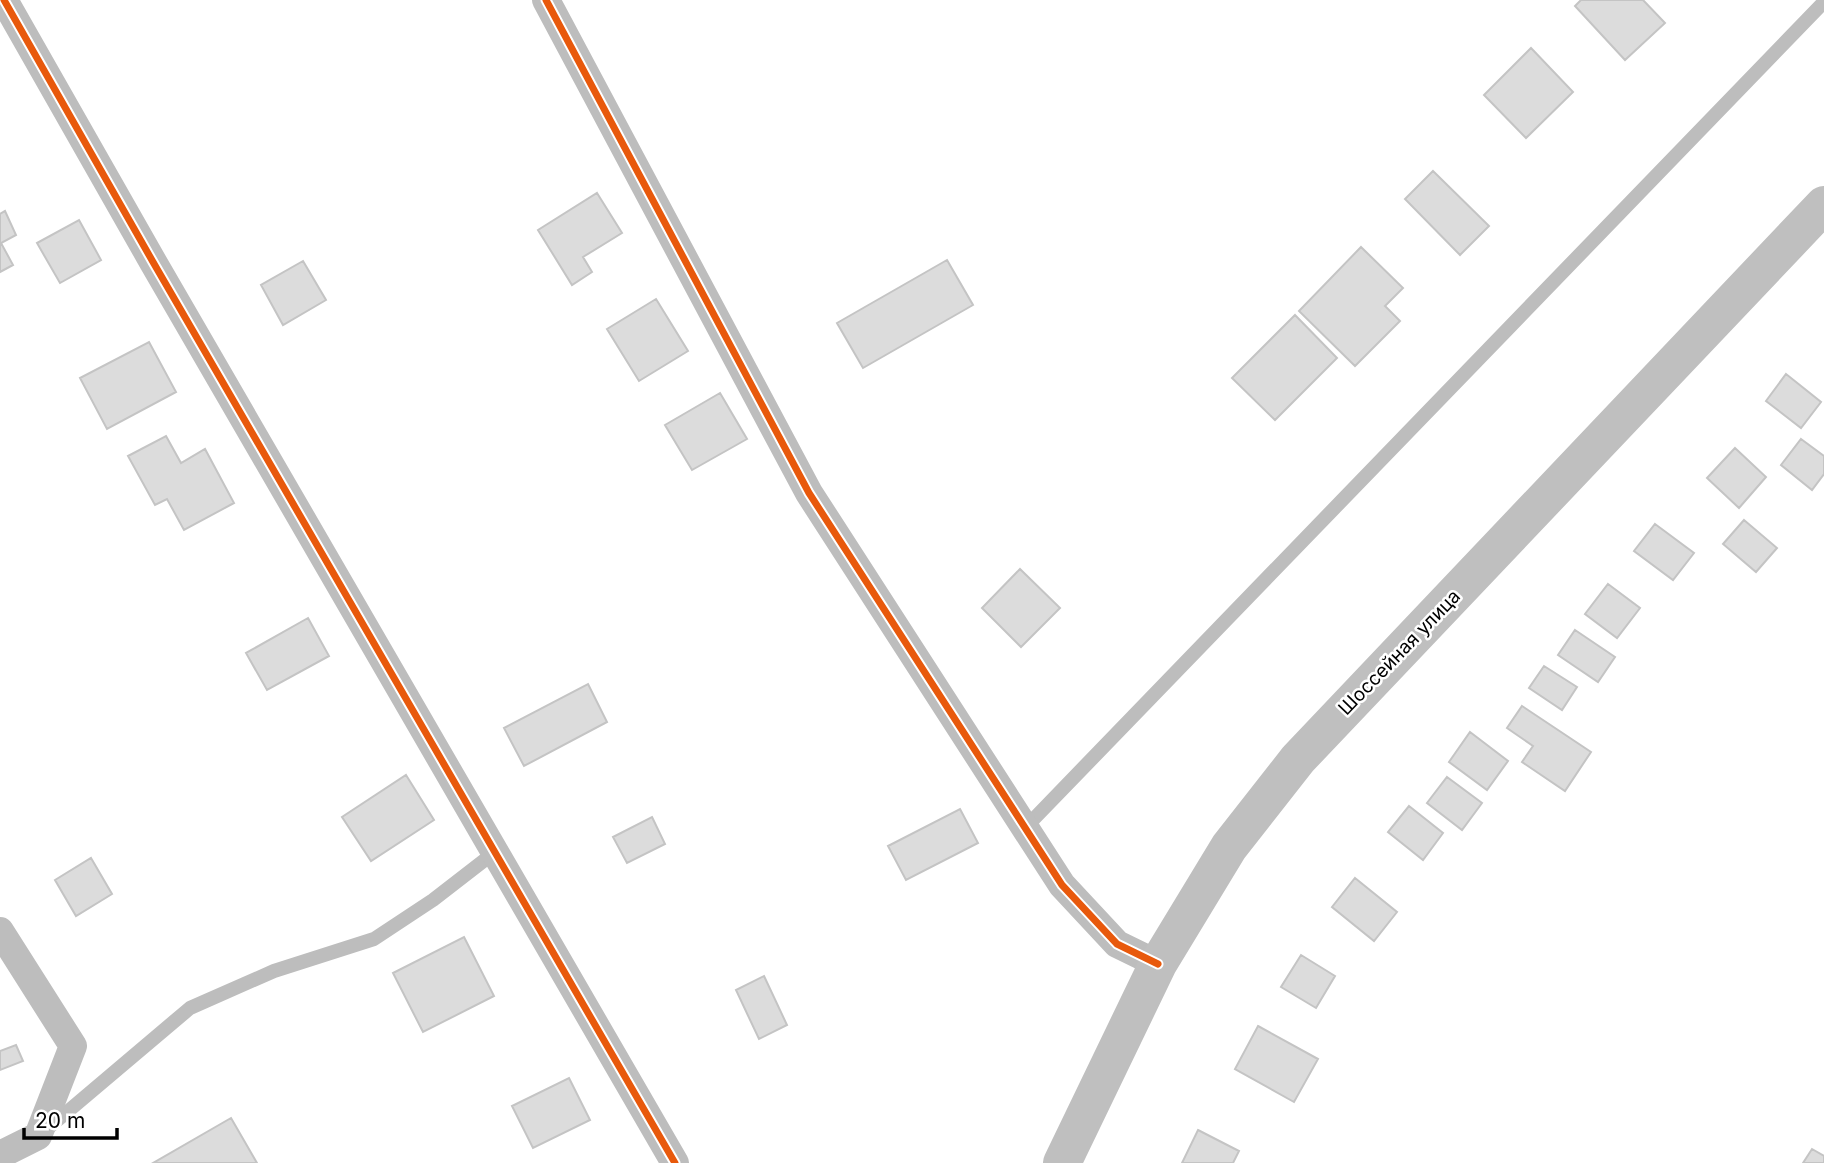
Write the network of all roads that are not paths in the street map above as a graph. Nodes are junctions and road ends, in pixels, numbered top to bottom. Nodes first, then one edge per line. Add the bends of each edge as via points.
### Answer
1 (4, 0) edge
2 (547, 0) edge
3 (1824, 2) edge
4 (1824, 205) edge
5 (1025, 828) junction
6 (495, 852) junction
7 (0, 931) edge
8 (1158, 964) junction
9 (38, 1136) junction
10 (0, 1156) edge
11 (675, 1163) edge
12 (1062, 1163) edge

1 - 6 street
2 - 5 street via 809,493
3 - 5 lane
4 - 8 main road, Шоссейная улица via 1298,758 1229,847
5 - 8 street via 1062,885 1117,944
6 - 9 lane via 374,939 274,971 190,1008
6 - 11 street
7 - 9 street via 73,1046
8 - 12 main road, Шоссейная улица
9 - 10 street

